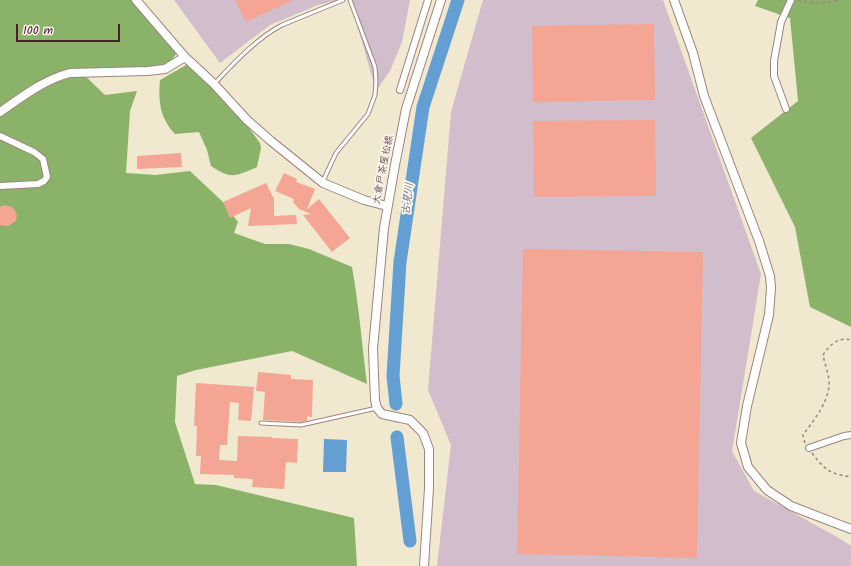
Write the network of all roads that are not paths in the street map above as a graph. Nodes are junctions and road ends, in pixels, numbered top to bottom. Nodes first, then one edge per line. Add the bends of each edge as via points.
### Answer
1 (136, 0) edge
2 (343, 0) edge
3 (350, 0) edge
4 (428, 0) edge
5 (441, 0) edge
6 (674, 0) edge
7 (791, 0) edge
8 (185, 57) junction
9 (214, 84) junction
10 (400, 90) dead end
11 (786, 109) dead end
12 (0, 112) edge
13 (0, 136) edge
14 (323, 183) junction
15 (0, 186) edge
16 (387, 206) junction
17 (377, 408) junction
18 (261, 423) dead end
19 (851, 436) edge
20 (809, 448) road end
21 (851, 529) edge
22 (424, 566) edge

1 - 8 street
2 - 9 lane via 273,29
3 - 14 lane via 375,67 375,95 368,114 336,153
4 - 10 street
5 - 16 street, 大倉戸茶屋松線 via 406,109
6 - 21 street via 693,53 704,96 770,276 768,315 741,443 748,467 767,490 791,506
7 - 11 street via 781,22 774,61 774,76
8 - 9 street
8 - 12 street via 164,69 70,73 58,76 44,82
9 - 14 street via 247,120
13 - 15 street via 43,159 47,177 38,184
14 - 16 street via 364,200
16 - 17 street, 大倉戸茶屋松線 via 373,349 374,400
17 - 18 lane via 301,425
17 - 22 street via 382,414 410,420 423,433 429,449
19 - 20 street

